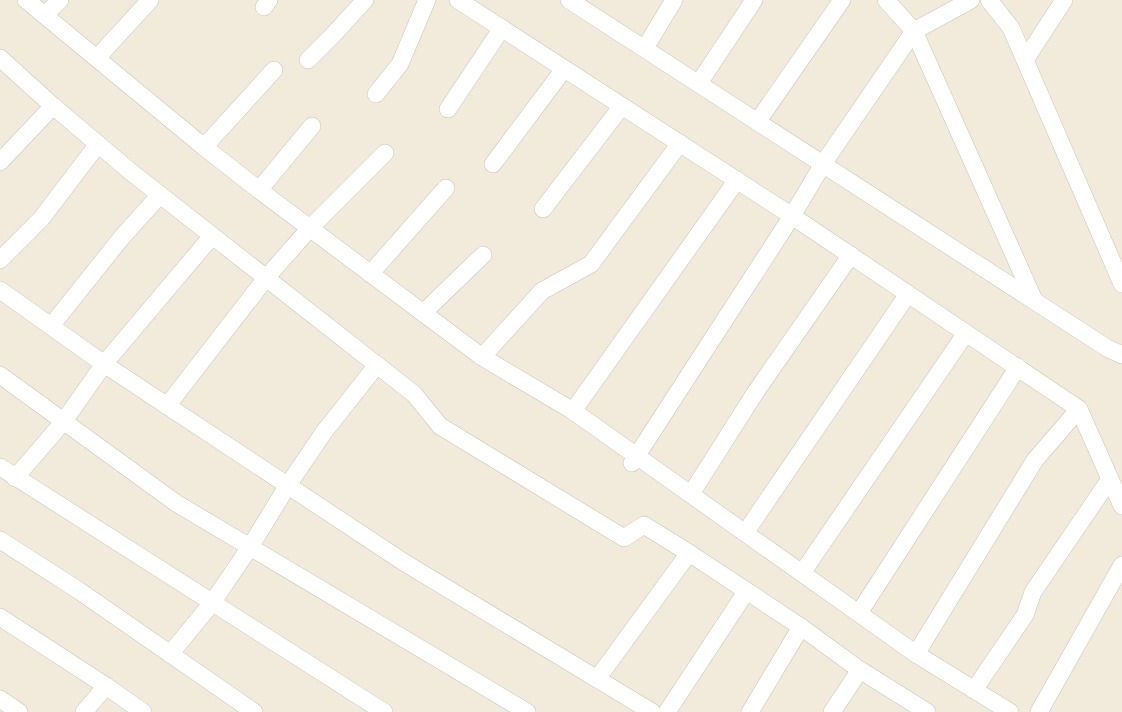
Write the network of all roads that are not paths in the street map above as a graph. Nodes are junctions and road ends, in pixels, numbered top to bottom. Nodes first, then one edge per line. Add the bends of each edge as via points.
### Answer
1 (26, 0) edge
2 (60, 0) edge
3 (150, 0) edge
4 (365, 0) edge
5 (427, 0) edge
6 (458, 0) edge
7 (569, 0) edge
8 (674, 0) edge
9 (754, 0) edge
10 (842, 0) edge
11 (886, 0) edge
12 (971, 0) edge
13 (989, 0) edge
14 (1064, 0) edge
15 (45, 15) junction
16 (502, 28) junction
17 (914, 30) junction
18 (645, 48) junction
19 (0, 58) edge
20 (97, 58) junction
21 (308, 60) dead end
22 (1025, 60) junction
23 (564, 69) junction
24 (274, 70) dead end
25 (699, 84) junction
26 (376, 94) dead end
27 (53, 106) junction
28 (622, 106) junction
29 (448, 109) dead end
30 (758, 121) junction
31 (312, 126) dead end
32 (680, 143) junction
33 (98, 144) junction
34 (204, 147) junction
35 (385, 154) dead end
36 (0, 162) edge
37 (493, 164) dead end
38 (823, 164) junction
39 (737, 180) junction
40 (446, 188) dead end
41 (259, 190) junction
42 (160, 195) junction
43 (543, 209) dead end
44 (792, 216) junction
45 (310, 228) junction
46 (212, 236) junction
47 (483, 255) dead end
48 (851, 255) junction
49 (0, 260) edge
50 (370, 274) junction
51 (266, 278) junction
52 (1122, 284) edge
53 (0, 290) edge
54 (908, 294) junction
55 (1034, 300) junction
56 (423, 313) junction
57 (51, 326) junction
58 (966, 333) junction
59 (1122, 355) edge
60 (482, 357) junction
61 (104, 364) junction
62 (377, 365) junction
63 (1018, 368) junction
64 (0, 375) edge
65 (167, 406) junction
66 (1079, 409) junction
67 (573, 410) junction
68 (64, 422) junction
69 (634, 459) junction
70 (0, 467) edge
71 (15, 478) junction
72 (1110, 479) junction
73 (288, 485) junction
74 (691, 494) junction
75 (1122, 506) edge
76 (745, 533) junction
77 (0, 540) edge
78 (250, 547) junction
79 (688, 553) junction
80 (1122, 565) edge
81 (802, 573) junction
82 (746, 592) junction
83 (212, 603) junction
84 (859, 613) junction
85 (0, 617) edge
86 (801, 627) junction
87 (170, 654) junction
88 (916, 654) junction
89 (860, 670) junction
90 (597, 679) junction
91 (106, 686) junction
92 (974, 690) junction
93 (0, 699) edge
94 (919, 710) edge
95 (19, 712) edge
96 (84, 712) edge
97 (143, 712) edge
98 (254, 712) edge
99 (384, 712) edge
100 (527, 712) edge
101 (652, 712) edge
102 (667, 712) edge
103 (750, 712) edge
104 (832, 712) edge
105 (1010, 712) edge
106 (1039, 712) edge

1 - 15 street
2 - 15 street
3 - 20 street
4 - 21 street
5 - 26 street via 400,64
6 - 16 street
7 - 18 street
8 - 18 street
9 - 25 street
10 - 30 street
11 - 17 street
12 - 17 street
13 - 22 street via 1011,28
14 - 22 street
15 - 20 street
16 - 23 street
16 - 29 street
17 - 38 street
17 - 55 street
18 - 25 street
19 - 27 street
20 - 34 street
22 - 52 street
23 - 28 street
23 - 37 street
24 - 34 street
25 - 30 street
27 - 33 street
27 - 36 street
28 - 32 street
28 - 43 street
30 - 38 street
31 - 41 street
32 - 39 street
32 - 60 street via 591,264 542,291
33 - 42 street
33 - 49 street via 41,219
34 - 41 street
35 - 45 street
38 - 44 street
38 - 55 street
39 - 44 street
39 - 67 street
40 - 50 street
41 - 45 street
42 - 46 street
42 - 57 street via 122,237
44 - 48 street
44 - 69 street
45 - 50 street
45 - 51 street
46 - 51 street
46 - 61 street
47 - 56 street
48 - 54 street
48 - 74 street via 755,393
50 - 56 street
51 - 62 street
51 - 65 street
53 - 57 street
54 - 58 street
54 - 76 street
55 - 59 street via 1107,348
56 - 60 street
57 - 61 street
58 - 63 street
58 - 81 street
60 - 67 street
61 - 65 street
61 - 68 street
62 - 73 street via 324,432
62 - 79 street via 414,394 440,426 624,538 644,525
63 - 66 street
63 - 84 street
64 - 68 street
65 - 73 street
66 - 72 street
66 - 88 street via 1035,460
67 - 69 street
68 - 71 street
68 - 78 street via 176,503
69 - 74 street
70 - 71 street
71 - 83 street
72 - 75 street
72 - 92 street via 1033,592 1025,616
73 - 78 street
73 - 90 street via 405,563
74 - 76 street
76 - 81 street
77 - 87 street
78 - 83 street
78 - 100 street
79 - 82 street
79 - 90 street
80 - 106 street
81 - 84 street
82 - 86 street
82 - 102 street
83 - 87 street
83 - 99 street
84 - 88 street
85 - 91 street
86 - 89 street
86 - 103 street
87 - 98 street
88 - 92 street
89 - 94 street
89 - 104 street
90 - 101 street
91 - 96 street
91 - 97 street
92 - 105 street
93 - 95 street

